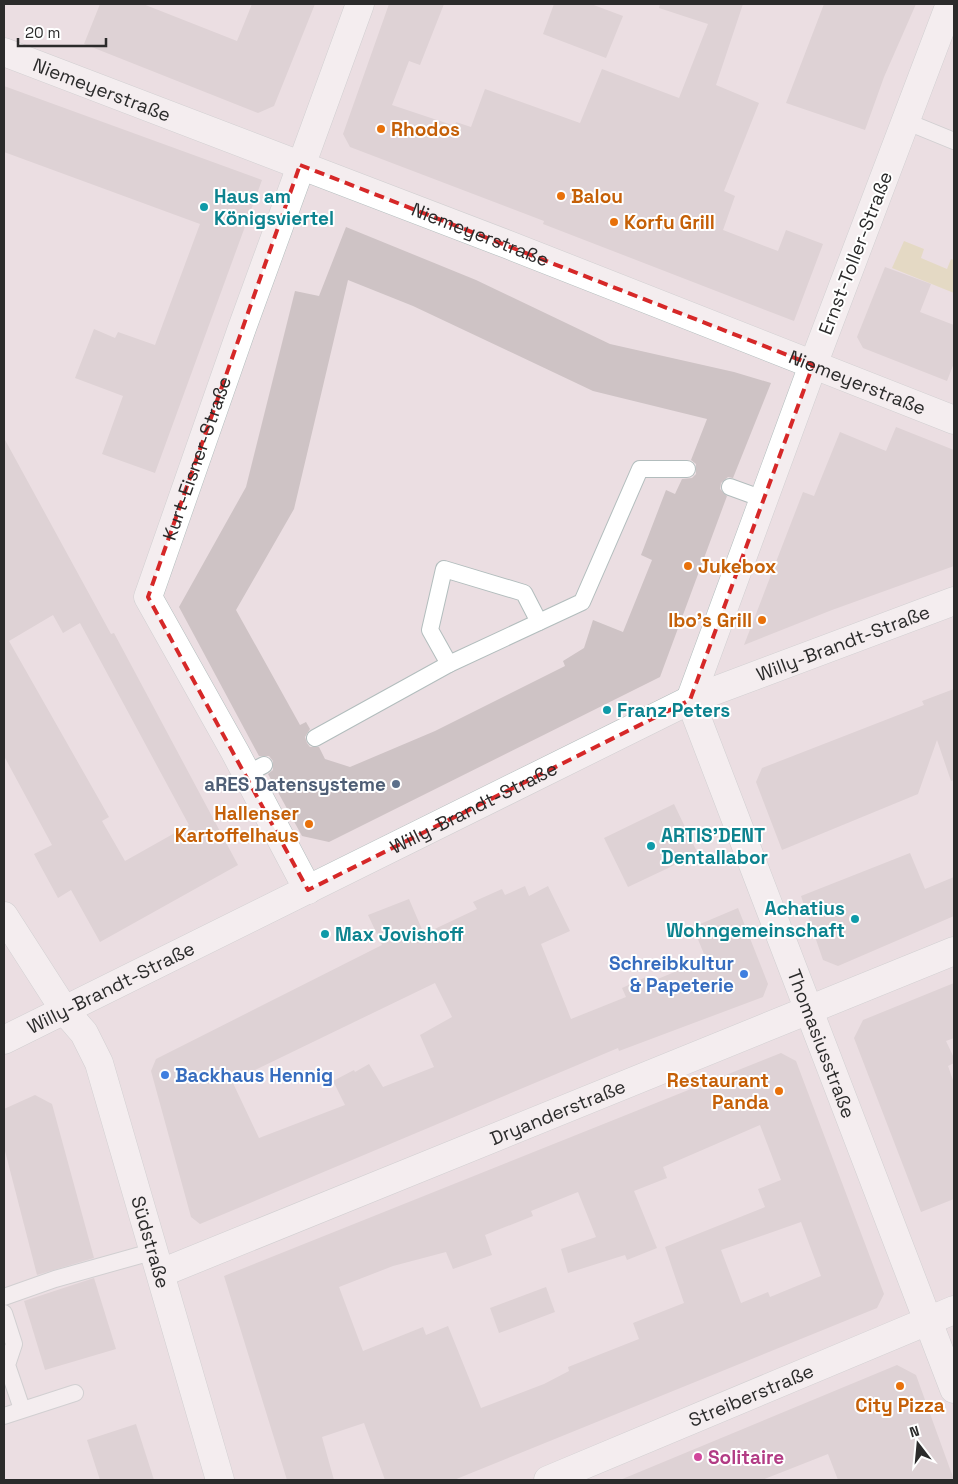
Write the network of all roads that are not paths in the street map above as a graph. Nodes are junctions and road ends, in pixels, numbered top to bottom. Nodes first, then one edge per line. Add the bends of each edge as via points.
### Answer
1 (360, 4) edge
2 (950, 4) edge
3 (4, 52) edge
4 (905, 121) junction
5 (954, 141) edge
6 (300, 165) junction
7 (813, 365) junction
8 (954, 420) edge
9 (687, 469) dead end
10 (730, 487) dead end
11 (763, 499) junction
12 (954, 601) edge
13 (540, 622) junction
14 (449, 664) junction
15 (690, 700) junction
16 (315, 738) dead end
17 (308, 890) junction
18 (4, 916) edge
19 (954, 952) edge
20 (810, 1010) junction
21 (65, 1011) junction
22 (4, 1040) edge
23 (158, 1262) junction
24 (4, 1296) edge
25 (954, 1310) edge
26 (4, 1313) edge
27 (929, 1321) junction
28 (954, 1389) edge
29 (75, 1392) dead end
30 (22, 1409) junction
31 (4, 1416) edge
32 (220, 1480) edge
33 (548, 1480) edge

1 - 6 street, Kurt-Eisner-Straße
2 - 4 street, Ernst-Toller-Straße
3 - 6 street, Niemeyerstraße
4 - 5 lane
4 - 7 street, Ernst-Toller-Straße
6 - 7 street, Niemeyerstraße
6 - 17 street, Kurt-Eisner-Straße via 148,597 249,763
7 - 8 street, Niemeyerstraße
7 - 11 street, Ernst-Toller-Straße
9 - 13 lane via 640,469 582,602
10 - 11 lane
11 - 15 street, Ernst-Toller-Straße
12 - 15 street, Willy-Brandt-Straße
13 - 14 lane
13 - 14 lane via 524,593 444,569 430,630
14 - 16 lane
15 - 17 street, Willy-Brandt-Straße
15 - 20 street, Thomasiusstraße
17 - 21 street, Willy-Brandt-Straße
18 - 21 street, Südstraße
19 - 20 street, Dryanderstraße
20 - 23 street, Dryanderstraße
20 - 27 street, Thomasiusstraße
21 - 22 street, Willy-Brandt-Straße
21 - 23 street, Südstraße via 84,1033 99,1063
23 - 24 lane via 55,1279
23 - 32 street, Südstraße
25 - 27 street, Streiberstraße
26 - 30 lane via 14,1344 7,1365
27 - 28 street, Thomasiusstraße
27 - 33 street, Streiberstraße
29 - 30 lane
30 - 31 lane

